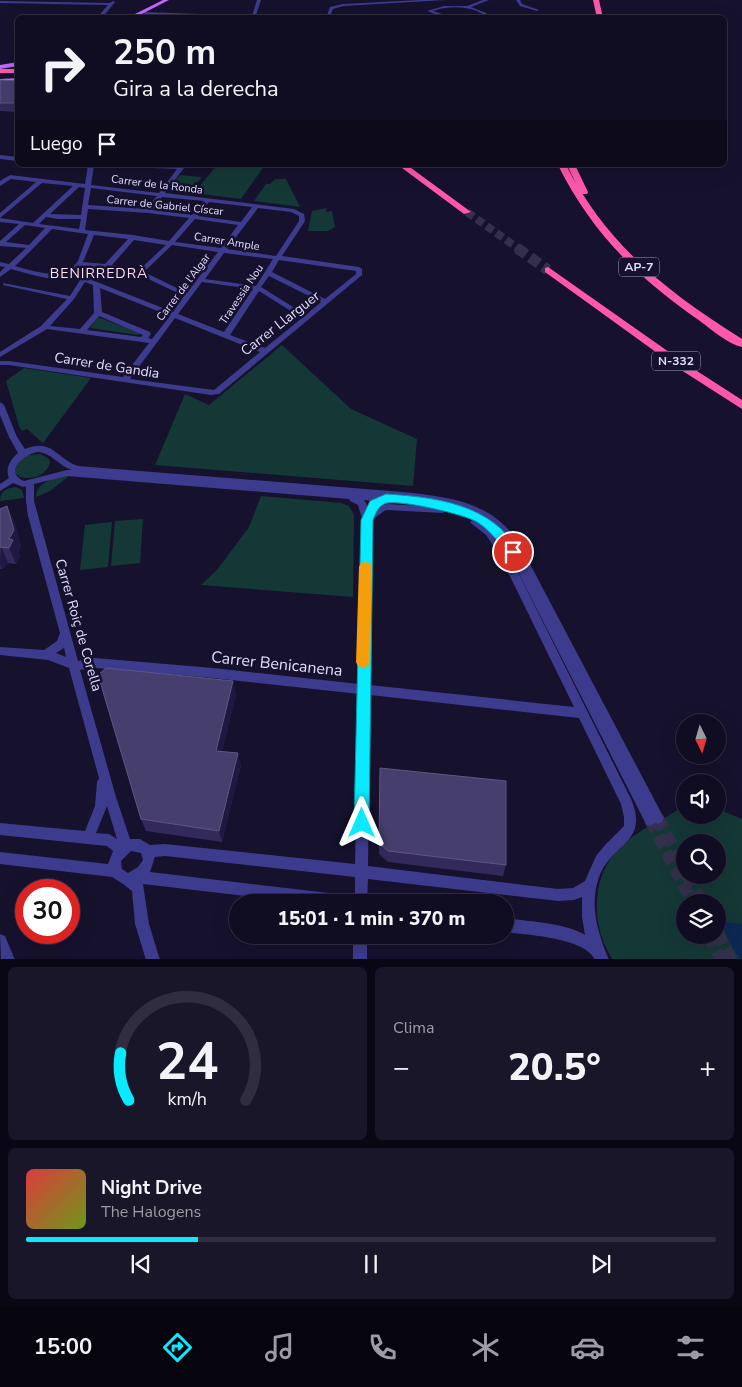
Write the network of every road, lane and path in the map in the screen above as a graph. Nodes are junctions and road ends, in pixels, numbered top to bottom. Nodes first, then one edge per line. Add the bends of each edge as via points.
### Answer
1 (167, 0) edge
2 (259, 0) edge
3 (445, 0) edge
4 (487, 0) edge
5 (518, 0) edge
6 (590, 0) edge
7 (596, 0) edge
8 (35, 1) edge
9 (0, 2) edge
10 (113, 2) edge
11 (469, 6) junction
12 (452, 8) junction
13 (537, 10) dead end
14 (144, 14) dead end
15 (102, 15) edge
16 (136, 15) edge
17 (180, 15) edge
18 (254, 15) edge
19 (328, 15) edge
20 (442, 15) edge
21 (486, 15) edge
22 (593, 15) edge
23 (599, 15) edge
24 (14, 64) edge
25 (0, 68) edge
26 (15, 70) edge
27 (15, 80) edge
28 (1, 82) edge
29 (0, 157) edge
30 (15, 159) edge
31 (164, 167) edge
32 (405, 167) edge
33 (563, 167) edge
34 (572, 167) edge
35 (90, 168) edge
36 (42, 180) junction
37 (0, 184) edge
38 (78, 185) junction
39 (88, 186) junction
40 (160, 194) junction
41 (208, 200) junction
42 (256, 206) junction
43 (85, 207) junction
44 (148, 211) junction
45 (467, 212) tunnel mouth
46 (301, 214) joint
47 (0, 216) edge
48 (45, 216) junction
49 (84, 217) junction
50 (194, 218) junction
51 (0, 220) edge
52 (24, 223) junction
53 (242, 224) junction
54 (34, 225) junction
55 (50, 228) junction
56 (82, 230) junction
57 (92, 232) junction
58 (133, 237) junction
59 (172, 242) junction
60 (0, 243) edge
61 (30, 247) junction
62 (224, 250) junction
63 (277, 258) junction
64 (81, 261) junction
65 (0, 264) edge
66 (11, 266) junction
67 (107, 266) junction
68 (359, 269) joint
69 (548, 270) tunnel mouth
70 (140, 272) junction
71 (269, 273) junction
72 (70, 274) junction
73 (0, 276) edge
74 (83, 280) junction
75 (201, 280) junction
76 (5, 284) dead end
77 (96, 286) junction
78 (258, 288) junction
79 (189, 296) junction
80 (72, 298) junction
81 (326, 302) junction
82 (98, 313) junction
83 (174, 316) junction
84 (306, 318) junction
85 (45, 327) junction
86 (82, 331) junction
87 (226, 335) junction
88 (742, 336) edge
89 (143, 340) junction
90 (154, 341) junction
91 (742, 344) edge
92 (266, 350) junction
93 (0, 355) edge
94 (0, 363) edge
95 (125, 380) junction
96 (211, 394) joint
97 (742, 404) edge
98 (0, 405) edge
99 (22, 452) junction
100 (58, 458) junction
101 (3, 466) edge
102 (46, 478) junction
103 (10, 481) junction
104 (30, 484) junction
105 (0, 488) edge
106 (348, 496) junction
107 (386, 499) junction
108 (367, 520) junction
109 (65, 632) junction
110 (0, 651) edge
111 (45, 655) junction
112 (75, 666) junction
113 (362, 688) junction
114 (582, 713) junction
115 (104, 775) junction
116 (0, 829) edge
117 (88, 838) junction
118 (124, 848) junction
119 (148, 852) junction
120 (0, 858) edge
121 (115, 871) junction
122 (361, 871) junction
123 (132, 878) junction
124 (589, 886) junction
125 (275, 894) edge
126 (360, 894) edge
127 (514, 926) edge
128 (0, 941) edge
129 (360, 944) edge
130 (599, 955) edge
131 (8, 959) edge
132 (153, 959) edge
133 (360, 959) edge

1 - 16 main road
2 - 18 street
3 - 12 street
3 - 19 street via 340,5 331,8
4 - 11 street
5 - 13 street via 521,5
6 - 22 highway
7 - 23 highway
8 - 9 street
8 - 10 street
10 - 15 street
11 - 12 street
11 - 21 street
12 - 20 street via 429,11
14 - 17 street
24 - 25 highway
25 - 26 highway
27 - 28 main road
29 - 30 street
31 - 40 street via 181,168
32 - 45 highway
33 - 91 highway, AP-7 via 583,205 632,261 675,298
34 - 88 highway, AP-7 via 589,200 638,256 689,300
35 - 39 street
36 - 37 street, Carrer de la Ronda via 10,177
36 - 38 street, Carrer de la Ronda
36 - 47 street
38 - 39 street, Carrer de la Ronda
38 - 48 street
39 - 40 street, Carrer de la Ronda
39 - 43 street
40 - 41 street, Carrer de la Ronda
40 - 44 street
41 - 42 street, Carrer de la Ronda
41 - 50 street
42 - 46 street, Carrer de la Ronda via 294,210
42 - 53 street, Carrer de l'Algar
43 - 44 street, Carrer de Gabriel Císcar
43 - 49 street
44 - 50 street, Carrer de Gabriel Císcar
46 - 63 street, Travessia Nou via 302,220
48 - 49 street
48 - 54 street
49 - 56 street
50 - 53 street, Carrer de Gabriel Císcar
50 - 59 street
51 - 52 street, Carrer Ample
52 - 54 street, Carrer Ample
52 - 60 street
53 - 62 street, Carrer de l'Algar
54 - 55 street, Carrer Ample
55 - 56 street, Carrer Ample
55 - 61 street
56 - 57 street, Carrer Ample
57 - 58 street, Carrer Ample
57 - 64 street
58 - 59 street, Carrer Ample
58 - 67 street
59 - 62 street, Carrer Ample
59 - 70 street
60 - 61 street
61 - 66 street
62 - 63 street, Carrer Ample
62 - 75 street, Carrer de l'Algar
63 - 68 street, Carrer Ample
63 - 71 street, Travessia Nou
64 - 67 street
64 - 72 street
65 - 66 street
66 - 72 street via 62,277
66 - 73 street
67 - 70 street
68 - 81 street, Carrer Llarguer via 359,275
69 - 97 highway, N-332 via 682,366
70 - 79 street
71 - 78 street, Travessia Nou
71 - 81 street
72 - 74 street
74 - 77 street
74 - 80 street
75 - 78 street
75 - 79 street, Carrer de l'Algar
76 - 80 street
77 - 82 street
77 - 83 street
78 - 84 street
78 - 87 street, Travessia Nou
79 - 83 street, Carrer de l'Algar
80 - 85 street
81 - 84 street, Carrer Llarguer
82 - 86 street
82 - 89 street via 147,334
83 - 87 street
83 - 90 street, Carrer de l'Algar
84 - 92 street, Carrer Llarguer
85 - 86 street
85 - 93 street
86 - 89 street
87 - 92 street
89 - 90 street
90 - 95 street, Carrer de l'Algar
92 - 96 street, Carrer Llarguer
94 - 95 street, Carrer de Gandia
95 - 96 street, Carrer de Gandia
98 - 99 street
99 - 100 street via 44,449
99 - 101 street
100 - 102 street via 56,469
100 - 107 street via 71,468 84,470 403,495 464,504 480,511 500,527 518,550 654,819 513,552 495,529 462,510
101 - 103 street
102 - 104 street
102 - 106 street via 68,473
103 - 104 street
103 - 105 street
104 - 109 street, Carrer Roiç de Corella via 31,509
106 - 107 street
106 - 108 street via 362,503
107 - 108 street via 374,504
108 - 113 street
108 - 114 street via 381,508 388,507 448,511 476,522 489,533 504,554
109 - 111 street via 61,644
109 - 112 street, Carrer Roiç de Corella
110 - 111 street, Carrer Benicanena
111 - 112 street, Carrer Benicanena
112 - 113 street, Carrer Benicanena via 95,663
112 - 115 street, Carrer Roiç de Corella
113 - 114 street, Carrer Benicanena
113 - 122 street
114 - 124 street via 631,817 630,827 604,857
115 - 117 street, Carrer Roiç de Corella via 101,806
115 - 118 street, Carrer Roiç de Corella
116 - 117 street
117 - 118 street via 109,840
118 - 119 street via 141,845
118 - 121 street via 115,860
119 - 122 street via 165,850
119 - 123 street via 147,868
120 - 121 street
121 - 123 street via 120,877
122 - 124 street via 558,895 574,894
122 - 126 street
123 - 125 street
123 - 132 street via 138,888 143,926
124 - 130 street via 587,915
127 - 130 street via 577,937
128 - 131 street
129 - 133 street

